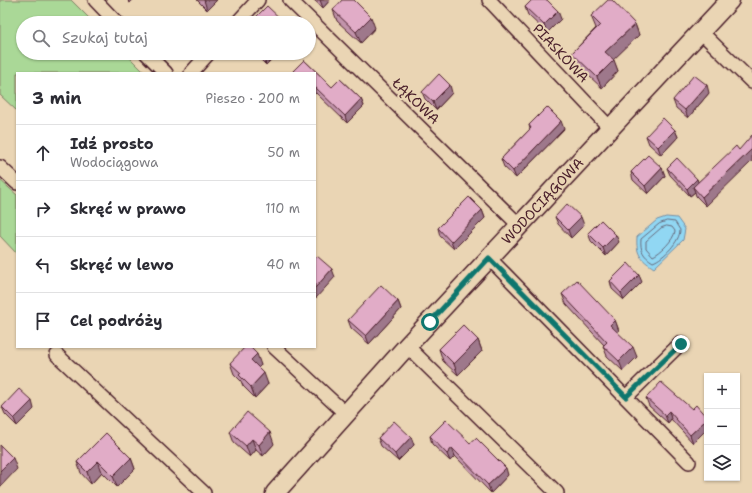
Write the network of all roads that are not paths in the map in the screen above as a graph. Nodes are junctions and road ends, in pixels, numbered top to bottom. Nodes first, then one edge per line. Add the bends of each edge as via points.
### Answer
1 (95, 0) edge
2 (258, 0) edge
3 (290, 0) edge
4 (489, 0) edge
5 (730, 0) edge
6 (110, 16) edge
7 (243, 16) edge
8 (306, 16) edge
9 (316, 26) edge
10 (701, 32) junction
11 (153, 60) edge
12 (203, 60) edge
13 (165, 72) edge
14 (192, 72) edge
15 (752, 82) edge
16 (610, 128) junction
17 (0, 167) edge
18 (16, 182) edge
19 (520, 226) junction
20 (489, 258) junction
21 (681, 344) dead end
22 (407, 346) junction
23 (275, 348) edge
24 (57, 355) dead end
25 (626, 397) junction
26 (347, 415) junction
27 (689, 462) dead end
28 (204, 493) edge
29 (275, 493) edge
30 (557, 493) edge

1 - 6 street
2 - 7 street
3 - 8 street, ŁĄKOWA
4 - 16 street, PIASKOWA
5 - 10 street, WODOCIĄGOWA
9 - 19 street, ŁĄKOWA
10 - 15 street
10 - 16 street, WODOCIĄGOWA
11 - 13 street
12 - 14 street
16 - 19 street, WODOCIĄGOWA
17 - 18 street
19 - 20 street, WODOCIĄGOWA
20 - 22 street, WODOCIĄGOWA
20 - 25 street
21 - 25 street
22 - 26 street, WODOCIĄGOWA
22 - 30 street
23 - 26 street
24 - 28 street
25 - 27 street
26 - 29 street, WODOCIĄGOWA

